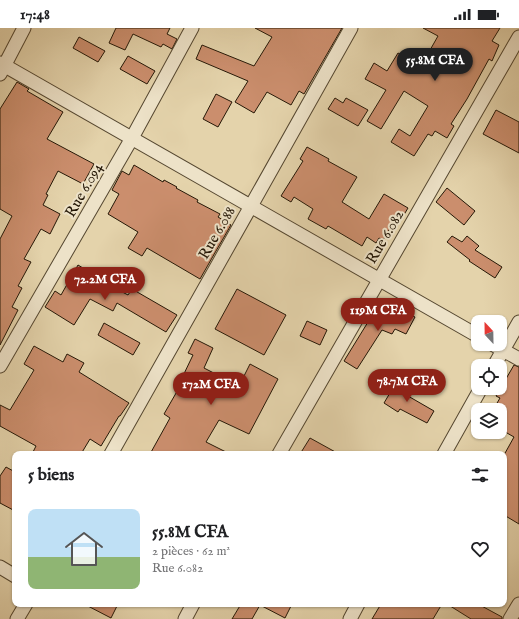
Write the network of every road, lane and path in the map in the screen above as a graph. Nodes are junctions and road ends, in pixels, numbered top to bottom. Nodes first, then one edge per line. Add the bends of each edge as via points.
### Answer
1 (24, 28) edge
2 (192, 28) edge
3 (350, 28) edge
4 (519, 37) edge
5 (2, 68) edge
6 (132, 138) junction
7 (251, 206) junction
8 (379, 279) junction
9 (519, 322) edge
10 (471, 332) edge
11 (507, 336) edge
12 (505, 351) edge
13 (519, 359) edge
14 (0, 366) edge
15 (477, 395) edge
16 (113, 451) edge
17 (281, 451) edge
18 (446, 451) edge
19 (0, 568) edge
20 (12, 574) edge
21 (519, 604) edge
22 (24, 607) edge
23 (191, 607) edge
24 (356, 607) edge
25 (17, 619) edge
26 (184, 619) edge
27 (350, 619) edge
28 (510, 619) edge

1 - 5 street
2 - 6 street, Rue 6.094
3 - 7 street, Rue 6.088
4 - 8 street, Rue 6.082
5 - 6 street
6 - 7 street
6 - 14 street, Rue 6.094
7 - 8 street
7 - 16 street, Rue 6.088
8 - 10 street
8 - 17 street, Rue 6.082
9 - 11 street
12 - 13 street
15 - 18 street
19 - 20 street
21 - 28 street
22 - 25 street
23 - 26 street
24 - 27 street

